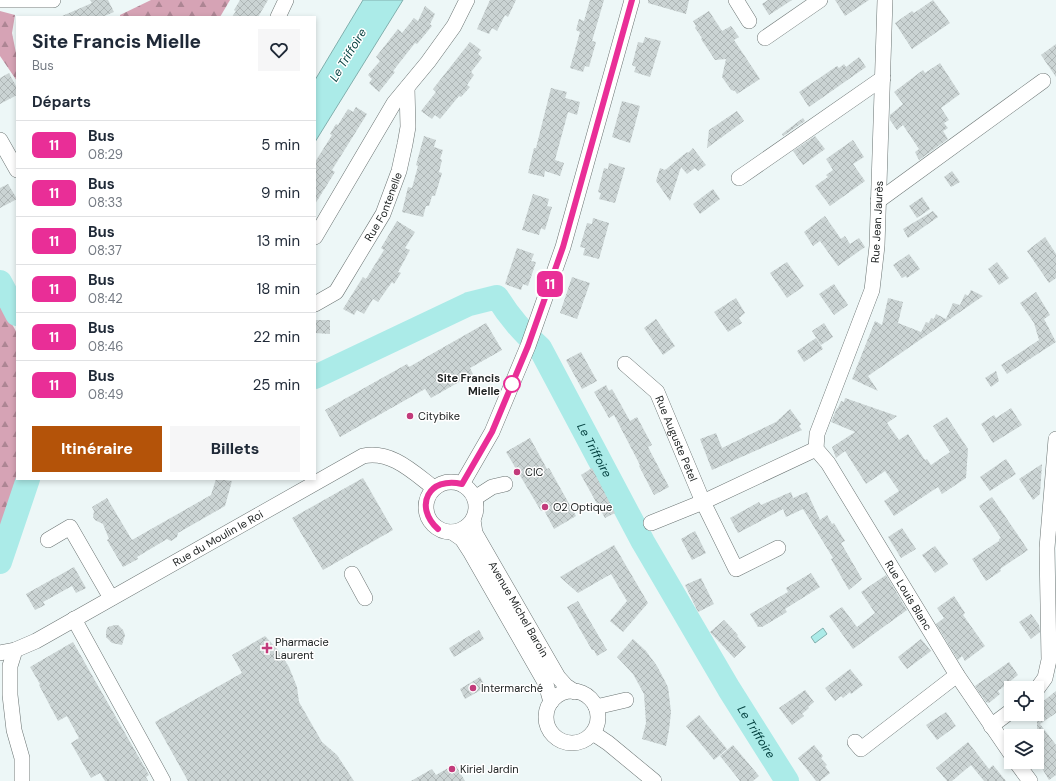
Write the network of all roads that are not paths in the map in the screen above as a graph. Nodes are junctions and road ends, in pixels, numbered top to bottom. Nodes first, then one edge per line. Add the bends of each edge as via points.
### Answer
1 (0, 0) edge
2 (54, 0) edge
3 (286, 0) edge
4 (467, 0) edge
5 (632, 0) edge
6 (736, 0) edge
7 (820, 0) edge
8 (885, 0) edge
9 (278, 16) edge
10 (749, 21) dead end
11 (765, 38) dead end
12 (882, 78) junction
13 (1043, 81) dead end
14 (407, 88) junction
15 (0, 140) edge
16 (16, 168) edge
17 (739, 178) dead end
18 (878, 201) junction
19 (316, 235) edge
20 (316, 303) edge
21 (626, 364) dead end
22 (1056, 438) edge
23 (816, 449) junction
24 (1054, 466) edge
25 (462, 484) junction
26 (505, 484) dead end
27 (434, 488) junction
28 (475, 498) junction
29 (703, 502) junction
30 (473, 520) junction
31 (651, 523) dead end
32 (452, 532) junction
33 (48, 540) dead end
34 (1051, 545) edge
35 (778, 548) dead end
36 (352, 574) dead end
37 (111, 598) junction
38 (365, 598) dead end
39 (74, 619) junction
40 (15, 650) junction
41 (0, 653) edge
42 (957, 675) junction
43 (1046, 682) edge
44 (575, 692) junction
45 (626, 700) dead end
46 (552, 702) junction
47 (596, 707) junction
48 (1004, 716) edge
49 (991, 726) junction
50 (593, 732) junction
51 (855, 742) dead end
52 (1004, 744) edge
53 (1021, 769) edge
54 (22, 781) edge
55 (163, 781) edge
56 (654, 781) edge
57 (1030, 781) edge

1 - 2 street
3 - 9 street
4 - 14 street via 454,26
5 - 25 street via 563,247 528,346 492,432
6 - 10 street
7 - 11 street
8 - 12 street, Rue Jean Jaurès
12 - 17 street
12 - 18 street, Rue Jean Jaurès
13 - 18 street
14 - 19 street via 394,102
14 - 20 street, Rue Fontenelle via 406,144 384,214 336,292
15 - 16 street
18 - 23 street, Rue Jean Jaurès via 877,246 872,290 817,434
21 - 29 street, Rue Auguste Petel via 656,392
22 - 24 street
23 - 29 street
23 - 42 street, Rue Louis Blanc via 828,463
24 - 34 street
25 - 27 street via 452,481
25 - 28 street via 469,488
26 - 28 street via 492,487
27 - 32 street via 426,504 427,513 438,529
27 - 37 street, Rue du Moulin le Roi via 392,458 371,454 363,456
28 - 30 street via 477,510
29 - 31 street
29 - 35 street, Rue Auguste Petel via 736,569
30 - 32 street via 460,531
30 - 44 street, Avenue Michel Baroin via 475,533 558,677
32 - 46 street, Avenue Michel Baroin via 462,539 471,553 546,684
33 - 37 street via 70,527
34 - 43 street via 1049,660
36 - 38 street
37 - 39 street, Rue du Moulin le Roi
39 - 40 street, Rue du Moulin le Roi
39 - 55 street
40 - 41 street, Rue du Moulin le Roi
40 - 54 street via 10,666 10,695 14,730 22,758
42 - 49 street, Rue Louis Blanc
42 - 51 street via 862,749
44 - 46 street via 566,692
44 - 47 street via 582,693
45 - 47 street
46 - 50 street via 547,718 551,732 557,738 573,743 582,741
47 - 50 street via 597,726
48 - 49 street
49 - 52 street, Rue Louis Blanc
50 - 56 street
53 - 57 street

